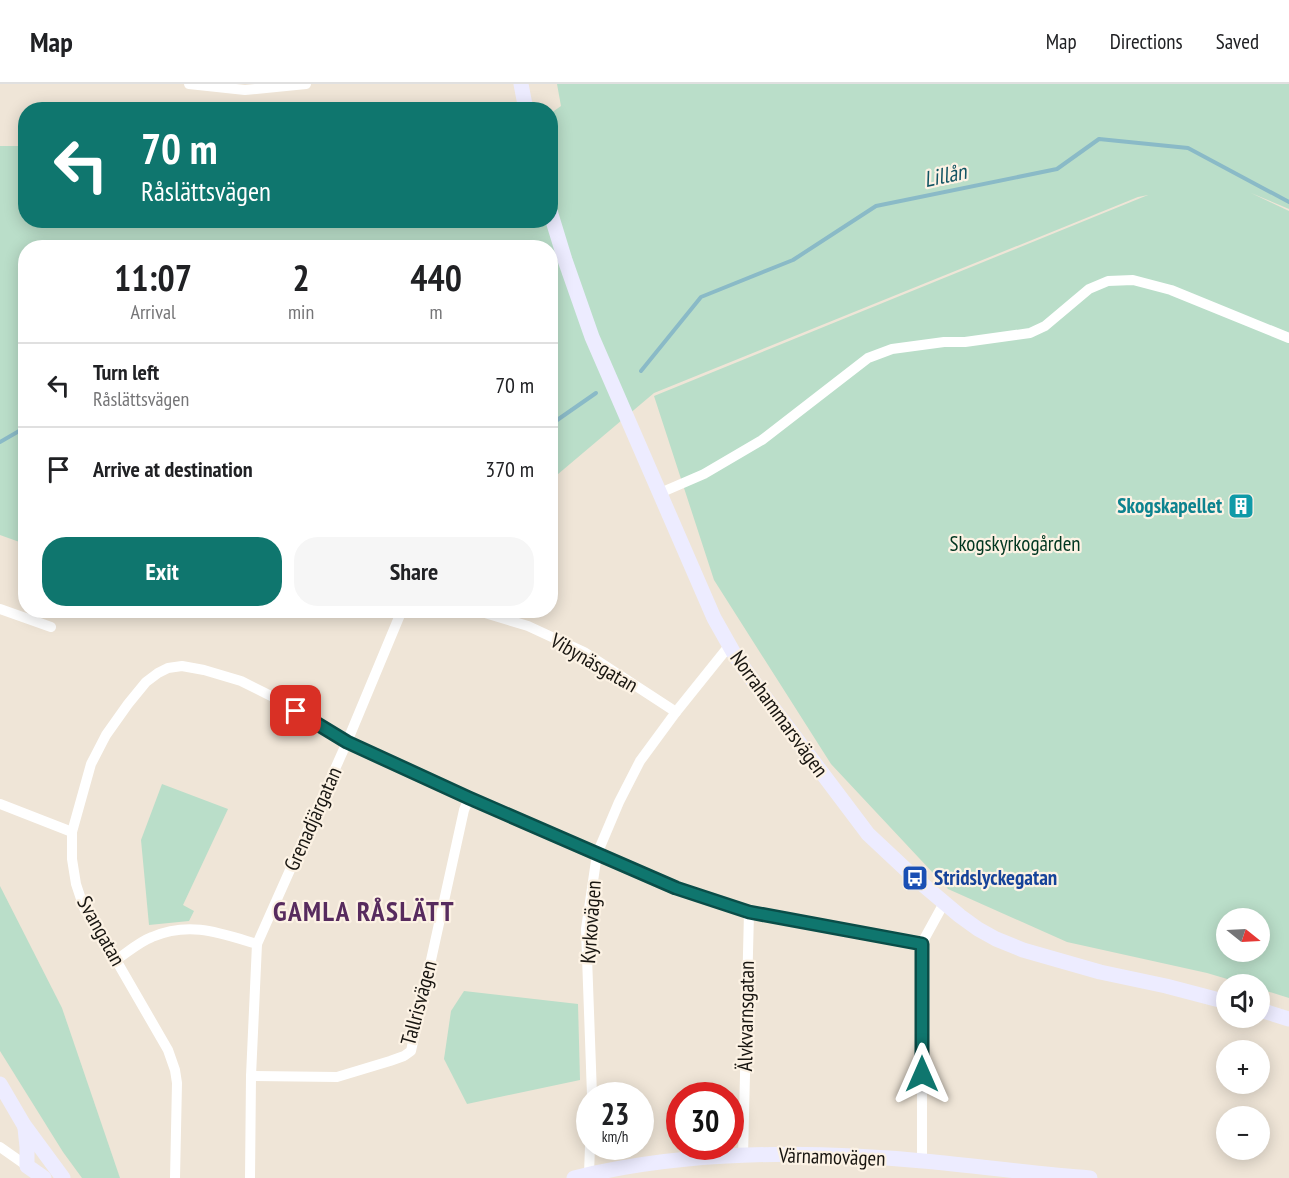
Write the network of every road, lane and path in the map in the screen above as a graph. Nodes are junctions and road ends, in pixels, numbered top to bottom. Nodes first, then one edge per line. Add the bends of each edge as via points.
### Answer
1 (189, 84) edge
2 (306, 84) edge
3 (521, 84) edge
4 (524, 102) edge
5 (555, 228) edge
6 (1289, 338) edge
7 (660, 494) junction
8 (0, 609) edge
9 (18, 615) edge
10 (26, 618) edge
11 (399, 618) edge
12 (502, 618) edge
13 (51, 627) dead end
14 (729, 646) junction
15 (676, 712) junction
16 (347, 742) junction
17 (469, 798) junction
18 (0, 804) edge
19 (72, 832) junction
20 (597, 854) junction
21 (944, 903) junction
22 (749, 912) junction
23 (257, 944) junction
24 (922, 944) junction
25 (116, 960) junction
26 (1216, 999) edge
27 (1270, 1013) edge
28 (1289, 1019) edge
29 (251, 1076) junction
30 (592, 1082) edge
31 (0, 1084) edge
32 (744, 1115) edge
33 (24, 1125) junction
34 (0, 1147) edge
35 (744, 1156) edge
36 (590, 1160) edge
37 (684, 1160) edge
38 (922, 1161) junction
39 (27, 1166) junction
40 (589, 1174) junction
41 (44, 1178) edge
42 (63, 1178) edge
43 (174, 1178) edge
44 (250, 1178) edge
45 (574, 1178) edge
46 (1090, 1178) edge

1 - 2 street via 245,90
3 - 4 street
5 - 7 street, Norrahammarsvägen via 592,337
6 - 7 street via 1171,290 1133,280 1108,281 1089,289 1045,326 1030,333 892,349 868,358 762,440
7 - 14 street, Norrahammarsvägen
8 - 9 street
10 - 13 street
11 - 16 street, Grenadjärgatan
12 - 15 street, Vibynäsgatan via 584,652
14 - 15 street, Kyrkovägen
14 - 21 street, Norrahammarsvägen via 868,834
15 - 20 street, Kyrkovägen via 640,761
16 - 17 street
16 - 19 street, Svangatan via 242,681 182,666 168,668 146,682 106,735 91,764
16 - 23 street, Grenadjärgatan
17 - 20 street
17 - 29 street, Tallrisvägen via 411,1051 337,1077
18 - 19 street
19 - 25 street, Svangatan via 76,884 84,908
20 - 22 street via 676,888
20 - 30 street, Kyrkovägen via 586,929
21 - 24 street
21 - 26 street, Norrahammarsvägen via 978,929 1023,950
22 - 24 street
22 - 32 street, Älvkvarnsgatan
23 - 25 street via 203,929 185,929 150,938
23 - 29 street, Grenadjärgatan
24 - 38 street
25 - 43 street, Svangatan via 168,1050 175,1070
27 - 28 street
29 - 44 street, Grenadjärgatan
31 - 33 street
33 - 39 street
33 - 42 street
34 - 39 street
35 - 38 street, Värnamovägen
36 - 40 street
37 - 40 street, Värnamovägen
38 - 46 street, Värnamovägen
39 - 41 street
40 - 45 street, Värnamovägen

